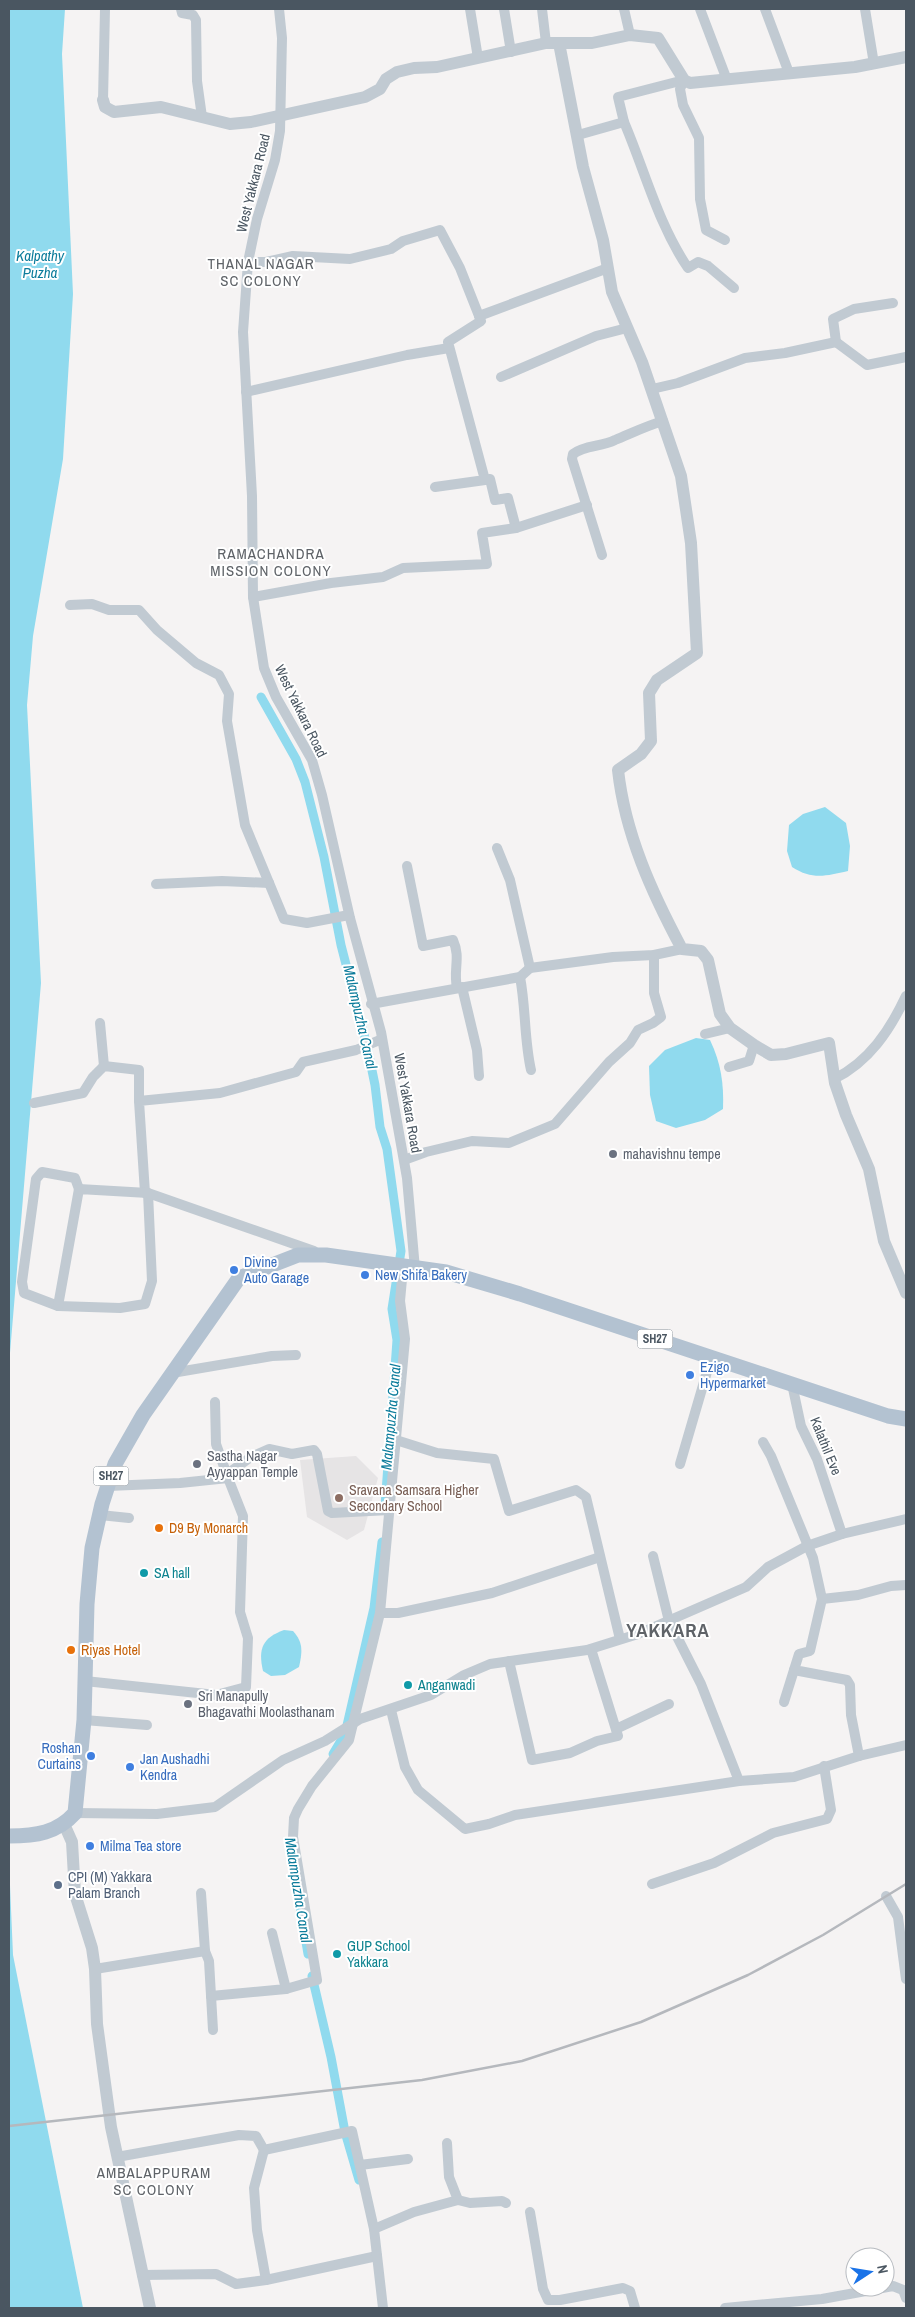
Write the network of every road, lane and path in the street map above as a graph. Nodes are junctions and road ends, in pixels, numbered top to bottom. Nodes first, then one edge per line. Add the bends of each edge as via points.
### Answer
1 (105, 9) edge
2 (181, 9) edge
3 (279, 9) edge
4 (470, 9) edge
5 (504, 9) edge
6 (542, 9) edge
7 (624, 9) edge
8 (700, 9) edge
9 (765, 9) edge
10 (865, 9) edge
11 (630, 35) junction
12 (546, 43) junction
13 (560, 43) junction
14 (511, 52) junction
15 (906, 57) edge
16 (478, 58) junction
17 (874, 64) junction
18 (789, 73) junction
19 (684, 80) junction
20 (727, 80) junction
21 (103, 100) joint
22 (276, 116) junction
23 (202, 117) junction
24 (624, 122) junction
25 (578, 135) junction
26 (725, 240) dead end
27 (248, 262) junction
28 (608, 268) junction
29 (734, 288) dead end
30 (893, 302) dead end
31 (479, 316) junction
32 (627, 328) junction
33 (836, 342) junction
34 (449, 348) junction
35 (906, 357) edge
36 (501, 377) dead end
37 (652, 389) junction
38 (246, 392) junction
39 (663, 420) junction
40 (485, 480) junction
41 (435, 487) dead end
42 (587, 505) junction
43 (516, 528) junction
44 (602, 555) dead end
45 (254, 597) junction
46 (70, 605) dead end
47 (497, 848) dead end
48 (407, 866) dead end
49 (269, 883) junction
50 (156, 884) dead end
51 (340, 917) junction
52 (682, 949) junction
53 (654, 955) junction
54 (530, 968) junction
55 (520, 977) junction
56 (459, 988) junction
57 (906, 996) edge
58 (371, 1004) junction
59 (100, 1023) dead end
60 (730, 1028) junction
61 (704, 1034) dead end
62 (382, 1039) junction
63 (754, 1045) junction
64 (104, 1066) junction
65 (729, 1067) dead end
66 (531, 1070) dead end
67 (479, 1076) dead end
68 (834, 1079) junction
69 (139, 1101) junction
70 (34, 1103) dead end
71 (404, 1160) junction
72 (80, 1189) junction
73 (147, 1193) junction
74 (326, 1256) junction
75 (404, 1268) junction
76 (906, 1293) edge
77 (58, 1306) junction
78 (296, 1354) dead end
79 (711, 1358) junction
80 (172, 1373) junction
81 (792, 1384) junction
82 (215, 1402) dead end
83 (906, 1419) edge
84 (396, 1440) junction
85 (763, 1442) dead end
86 (680, 1464) dead end
87 (227, 1476) junction
88 (108, 1486) junction
89 (389, 1510) junction
90 (100, 1515) junction
91 (128, 1518) dead end
92 (906, 1519) edge
93 (842, 1534) junction
94 (807, 1546) junction
95 (653, 1556) dead end
96 (600, 1557) junction
97 (906, 1586) edge
98 (822, 1600) junction
99 (380, 1613) junction
100 (669, 1621) junction
101 (620, 1640) junction
102 (590, 1648) junction
103 (508, 1661) junction
104 (794, 1670) junction
105 (86, 1681) junction
106 (784, 1702) dead end
107 (668, 1704) dead end
108 (391, 1710) junction
109 (84, 1720) junction
110 (147, 1725) dead end
111 (348, 1727) junction
112 (616, 1729) junction
113 (906, 1745) edge
114 (859, 1756) junction
115 (824, 1766) junction
116 (739, 1781) junction
117 (75, 1813) junction
118 (64, 1824) junction
119 (9, 1836) edge
120 (652, 1884) dead end
121 (201, 1893) dead end
122 (886, 1896) dead end
123 (272, 1933) dead end
124 (205, 1951) junction
125 (96, 1969) junction
126 (906, 1979) edge
127 (286, 1989) junction
128 (211, 1996) junction
129 (213, 2030) dead end
130 (447, 2143) dead end
131 (264, 2150) junction
132 (117, 2157) junction
133 (408, 2158) dead end
134 (360, 2165) junction
135 (458, 2200) junction
136 (506, 2203) dead end
137 (530, 2212) dead end
138 (374, 2229) junction
139 (377, 2256) junction
140 (142, 2275) junction
141 (266, 2280) junction
142 (906, 2298) edge
143 (150, 2308) edge
144 (383, 2308) edge
145 (635, 2308) edge
146 (724, 2308) edge

1 - 21 street
2 - 23 street via 182,13 193,15 196,20 197,81
3 - 22 street, West Yakkara Road via 282,38
4 - 16 street
5 - 14 street
6 - 12 street
7 - 11 street
8 - 20 street
9 - 18 street
10 - 17 street
11 - 13 street via 599,42
11 - 19 street via 658,38
12 - 13 street
12 - 14 street
13 - 25 street
14 - 16 street
15 - 17 street
16 - 22 street via 397,72 386,79 380,89 365,97
17 - 18 street
18 - 20 street
19 - 20 street via 690,83
19 - 24 street via 618,97
19 - 26 street via 680,89 683,105 699,138 700,199 706,230
21 - 23 street via 105,107 114,112 161,107
22 - 23 street via 230,124
22 - 27 street, West Yakkara Road via 275,160
24 - 25 street
24 - 29 street via 649,192 682,261 688,268 698,262 708,266
25 - 28 street
27 - 31 street via 293,256 350,259 391,249 403,241 440,230 460,268
27 - 38 street, West Yakkara Road via 242,332
28 - 31 street
28 - 32 street via 612,292
30 - 33 street via 854,309 833,319
31 - 34 street via 481,321 448,342
32 - 36 street via 596,336
32 - 37 street
33 - 35 street via 867,365
33 - 37 street via 745,358 678,383
34 - 38 street
34 - 40 street
37 - 39 street
38 - 45 street, West Yakkara Road
39 - 42 street via 573,454
39 - 52 street via 681,476 688,515 697,653 657,680 649,693 651,741 641,754 618,770 626,818 651,889
40 - 41 street
40 - 43 street via 490,479 495,500 508,498
42 - 43 street
42 - 44 street
43 - 45 street via 482,533 487,564 403,568 383,577
45 - 51 street, West Yakkara Road via 264,668 276,697 312,760 337,852
46 - 49 street via 92,604 109,610 139,610 196,663 219,675 229,694 227,721 245,825
47 - 54 street via 510,880
48 - 56 street via 423,946 453,940 459,953 454,974
49 - 50 street
49 - 51 street via 284,919 307,923
51 - 58 street, West Yakkara Road
52 - 53 street
52 - 60 street via 701,951 708,960 720,1014
53 - 54 street
53 - 71 street via 654,993 661,1017 638,1030 630,1043 609,1062 555,1124 509,1143 472,1142
54 - 55 street
55 - 56 street
55 - 66 street
56 - 58 street
56 - 67 street via 477,1050
57 - 68 street via 892,1026 878,1043 855,1067
58 - 62 street, West Yakkara Road
59 - 64 street
60 - 61 street
60 - 63 street
62 - 69 street via 356,1050 303,1062 296,1072 220,1093
62 - 71 street, West Yakkara Road
63 - 65 street via 749,1061
63 - 68 street via 771,1055 829,1043
64 - 69 street via 139,1070
64 - 70 street via 83,1093
68 - 76 street via 869,1169 884,1241
69 - 73 street
71 - 75 street, West Yakkara Road
72 - 73 street
72 - 77 street
72 - 77 street via 75,1178 42,1172 36,1179 22,1282 24,1293
73 - 74 street
73 - 77 street via 152,1280 145,1304 120,1308
74 - 75 main road, SH27
74 - 80 main road, SH27 via 298,1255 239,1278
75 - 79 main road, SH27 via 446,1272
75 - 84 street, West Yakkara Road via 400,1301 405,1339
78 - 80 street
79 - 81 main road, SH27
79 - 86 street
80 - 88 main road, SH27 via 143,1414 115,1464
81 - 83 main road, SH27
81 - 93 street, Kalathil Eve via 801,1426 828,1489
82 - 87 street via 216,1444
84 - 89 street, West Yakkara Road
84 - 96 street via 437,1453 494,1459 509,1511 576,1490 586,1497
85 - 94 street
87 - 88 street via 180,1483
87 - 89 street via 269,1449 292,1454 314,1450 328,1511
87 - 105 street via 243,1516 240,1612 248,1638 246,1687 216,1695
88 - 90 main road, SH27
89 - 99 street, West Yakkara Road
90 - 91 street
90 - 105 main road, SH27 via 92,1548 87,1604
92 - 93 street
93 - 94 street
94 - 98 street via 813,1558
94 - 100 street via 768,1567 746,1588
95 - 100 street
96 - 99 street via 492,1593 398,1613
96 - 101 street
97 - 98 street
98 - 104 street via 810,1651 799,1654
99 - 111 street, West Yakkara Road
100 - 101 street
100 - 116 street via 701,1684
101 - 102 street
102 - 103 street
102 - 112 street
103 - 108 street via 490,1664 464,1675 432,1695
103 - 112 street via 532,1760 570,1753 618,1736
104 - 106 street
104 - 114 street via 846,1680 850,1685 851,1715
105 - 109 main road, SH27
107 - 112 street
108 - 111 street via 360,1719
108 - 116 street via 405,1767 418,1790 465,1828 515,1816
109 - 110 street
109 - 117 main road, SH27
111 - 117 street via 269,1768 215,1807 157,1814
111 - 127 street, West Yakkara Road via 349,1740 312,1786 294,1818 293,1837 317,1980
113 - 114 street
114 - 115 street
115 - 116 street via 794,1777
115 - 120 street via 831,1810 827,1819 773,1833 714,1862
117 - 118 main road
118 - 119 main road via 48,1833
118 - 125 street via 72,1842 75,1894
121 - 124 street
122 - 126 street via 898,1917
123 - 127 street
124 - 125 street
124 - 128 street
125 - 132 street via 97,2024
127 - 128 street
128 - 129 street
130 - 135 street via 449,2177
131 - 132 street via 256,2136 239,2135
131 - 134 street via 352,2130
131 - 141 street via 254,2188
132 - 140 street
133 - 134 street
134 - 138 street
135 - 136 street
135 - 138 street via 414,2212
137 - 145 street via 544,2293 548,2300 623,2288 630,2291
138 - 139 street
139 - 141 street
139 - 144 street
140 - 141 street via 216,2274 236,2284
140 - 143 street
142 - 146 street via 903,2290 893,2286 822,2299

